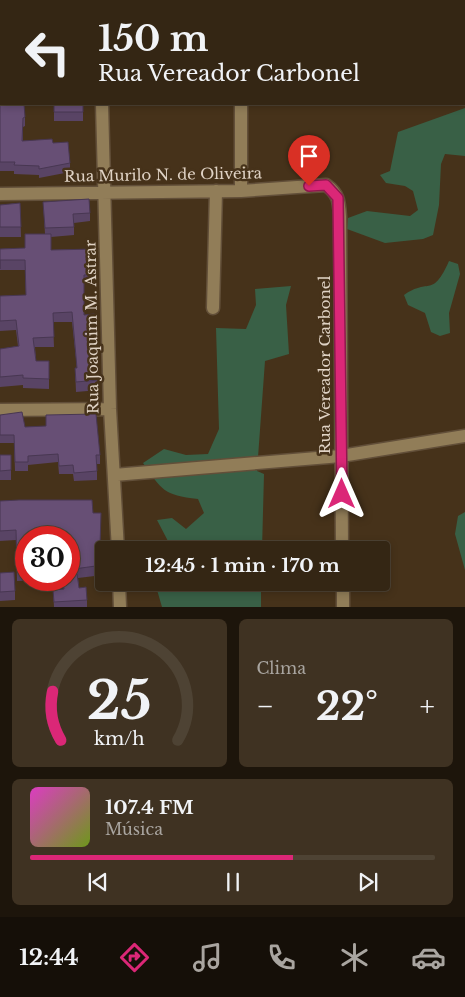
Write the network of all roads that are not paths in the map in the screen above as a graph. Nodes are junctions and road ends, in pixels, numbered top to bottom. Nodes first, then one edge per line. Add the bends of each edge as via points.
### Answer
1 (102, 105) edge
2 (241, 105) edge
3 (326, 185) joint
4 (216, 191) junction
5 (241, 191) junction
6 (0, 194) edge
7 (105, 194) junction
8 (214, 308) dead end
9 (110, 409) junction
10 (0, 410) edge
11 (465, 436) edge
12 (341, 456) junction
13 (114, 475) junction
14 (118, 541) edge
15 (342, 541) edge
16 (119, 591) edge
17 (343, 591) edge
18 (120, 607) edge
19 (343, 607) edge

1 - 7 street, Rua Joaquim M. Astrar
2 - 5 street
3 - 5 street, Rua Murilo N. de Oliveira
3 - 12 street, Rua Vereador Carbonel via 338,198 340,216
4 - 5 street, Rua Murilo N. de Oliveira
4 - 7 street, Rua Murilo N. de Oliveira
4 - 8 street
6 - 7 street, Rua Murilo N. de Oliveira
7 - 9 street, Rua Joaquim M. Astrar
9 - 10 street
9 - 13 street, Rua Joaquim M. Astrar
11 - 12 street
12 - 13 street
12 - 15 street, Rua Vereador Carbonel
13 - 14 street, Rua Joaquim M. Astrar
16 - 18 street
17 - 19 street

